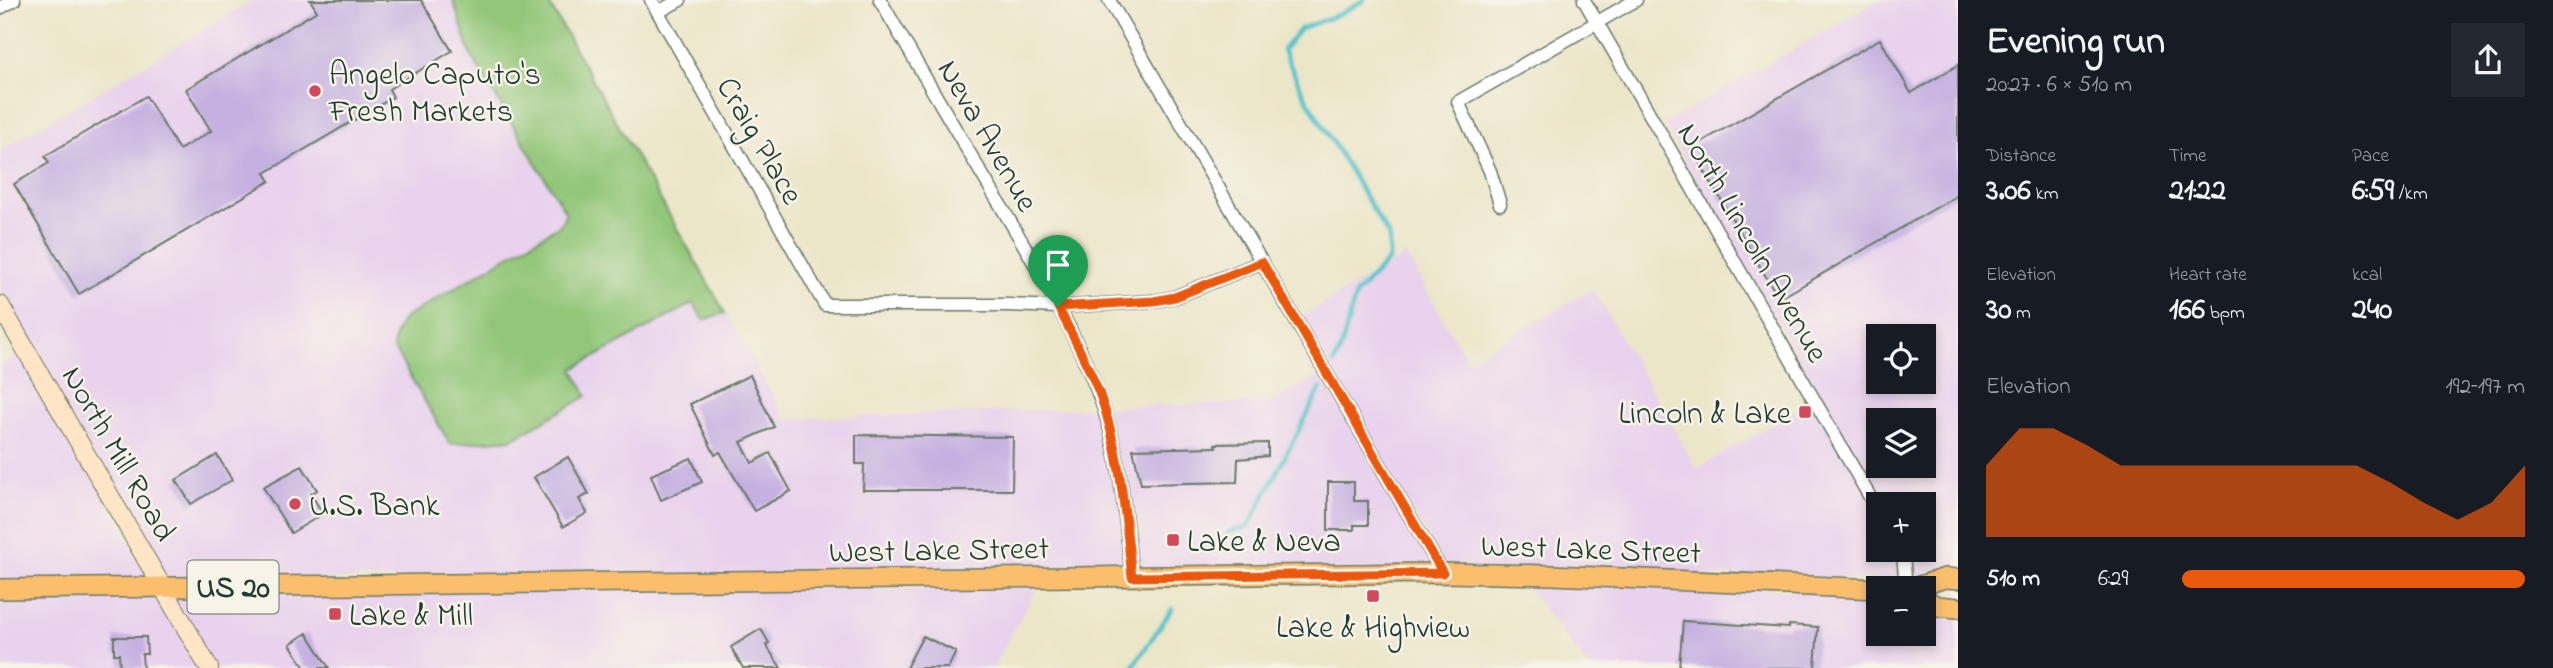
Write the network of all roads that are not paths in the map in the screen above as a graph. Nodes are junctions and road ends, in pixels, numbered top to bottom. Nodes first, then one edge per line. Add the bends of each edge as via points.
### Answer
1 (14, 0) edge
2 (651, 0) edge
3 (680, 0) edge
4 (880, 0) edge
5 (1109, 0) edge
6 (1584, 0) edge
7 (1636, 0) edge
8 (0, 8) edge
9 (658, 12) junction
10 (1597, 22) junction
11 (1500, 204) dead end
12 (1262, 262) junction
13 (0, 304) edge
14 (1058, 307) junction
15 (1867, 492) edge
16 (1443, 573) junction
17 (1132, 577) junction
18 (1958, 579) edge
19 (1936, 581) edge
20 (162, 588) junction
21 (1866, 588) edge
22 (0, 589) edge
23 (1936, 606) edge
24 (1958, 608) edge
25 (209, 668) edge

1 - 8 street
2 - 9 street, Craig Place
3 - 9 street
4 - 14 street, Neva Avenue
5 - 12 street
6 - 10 street, North Lincoln Avenue
7 - 10 street
9 - 14 street, Craig Place via 825,305
10 - 11 street via 1458,102
10 - 15 street, North Lincoln Avenue
12 - 14 street via 1175,297
12 - 16 street
13 - 20 street, North Mill Road
14 - 17 street, Neva Avenue via 1100,396 1112,438
16 - 17 main road, West Lake Street / US 20
16 - 21 main road, West Lake Street / US 20
17 - 20 main road, West Lake Street / US 20
18 - 19 main road
20 - 22 main road, West Lake Street / US 20
20 - 25 street, North Mill Road
23 - 24 main road

